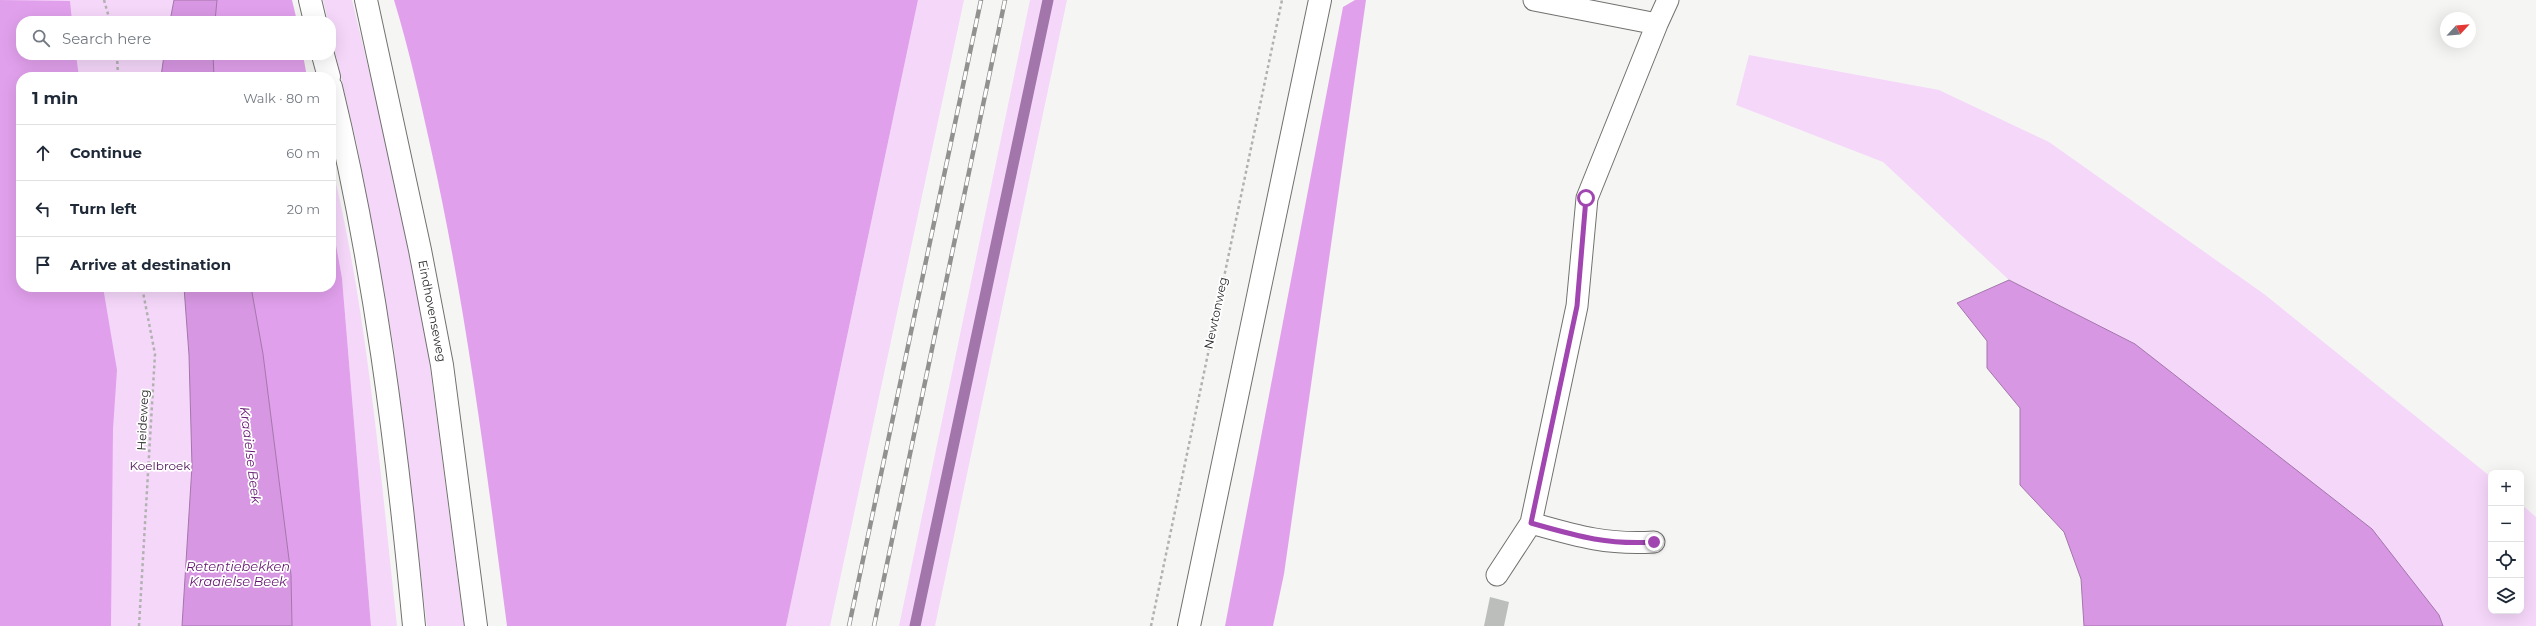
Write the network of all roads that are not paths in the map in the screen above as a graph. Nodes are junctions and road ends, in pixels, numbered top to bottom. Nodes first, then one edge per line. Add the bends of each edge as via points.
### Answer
1 (310, 0) edge
2 (366, 0) edge
3 (1320, 0) edge
4 (1534, 0) edge
5 (1668, 0) edge
6 (314, 16) edge
7 (1657, 24) junction
8 (324, 60) edge
9 (328, 72) edge
10 (336, 111) edge
11 (1531, 523) junction
12 (1654, 542) dead end
13 (1497, 574) dead end
14 (414, 626) edge
15 (476, 626) edge
16 (1189, 626) edge

1 - 6 main road
2 - 15 main road, Eindhovenseweg via 417,235 442,365
3 - 16 main road
4 - 7 lane
5 - 7 lane
7 - 11 lane via 1586,198 1577,306
8 - 9 main road
10 - 14 main road via 366,255 386,374
11 - 12 lane via 1583,538 1622,544
11 - 13 lane

